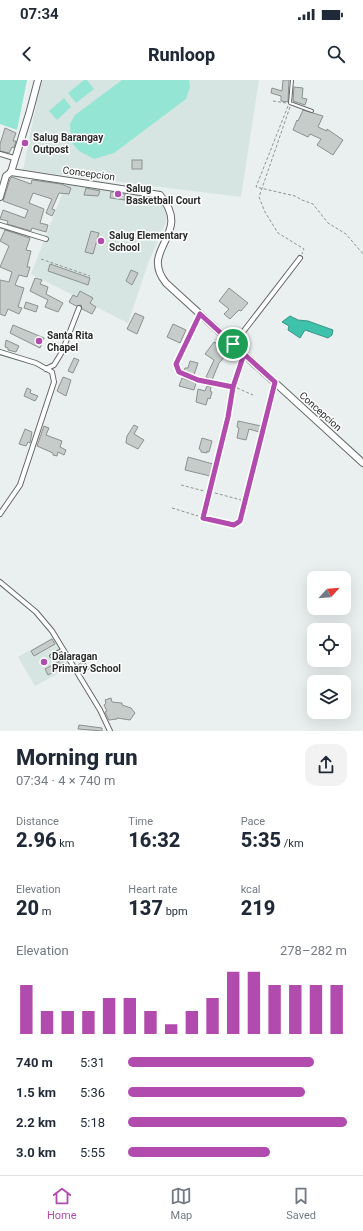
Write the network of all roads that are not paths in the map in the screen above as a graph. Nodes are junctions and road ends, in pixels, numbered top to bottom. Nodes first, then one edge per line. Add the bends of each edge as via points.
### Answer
1 (38, 80) edge
2 (292, 80) edge
3 (312, 112) dead end
4 (0, 154) edge
5 (14, 158) junction
6 (10, 172) junction
7 (0, 197) edge
8 (0, 225) edge
9 (46, 239) dead end
10 (300, 258) road end
11 (79, 308) dead end
12 (200, 314) junction
13 (233, 344) junction
14 (0, 352) edge
15 (244, 354) junction
16 (46, 369) junction
17 (233, 387) junction
18 (363, 463) edge
19 (0, 514) edge
20 (203, 518) road end
21 (0, 582) edge
22 (63, 649) junction
23 (51, 656) dead end
24 (110, 731) edge

1 - 5 main road
2 - 3 lane via 290,103
4 - 5 street
5 - 6 main road
6 - 7 main road via 6,176
6 - 12 main road, Concepcion via 160,195 166,202 172,220 158,258 157,268 166,283
8 - 9 street
10 - 13 street
11 - 16 street via 62,352 54,365
12 - 13 main road, Concepcion
12 - 17 street via 176,364 177,369 198,380
13 - 15 main road, Concepcion
14 - 16 street via 36,363
15 - 17 street
15 - 18 main road, Concepcion
16 - 19 street via 52,372 54,382 20,485
17 - 20 street
21 - 22 street via 36,612
22 - 23 lane
22 - 24 street

